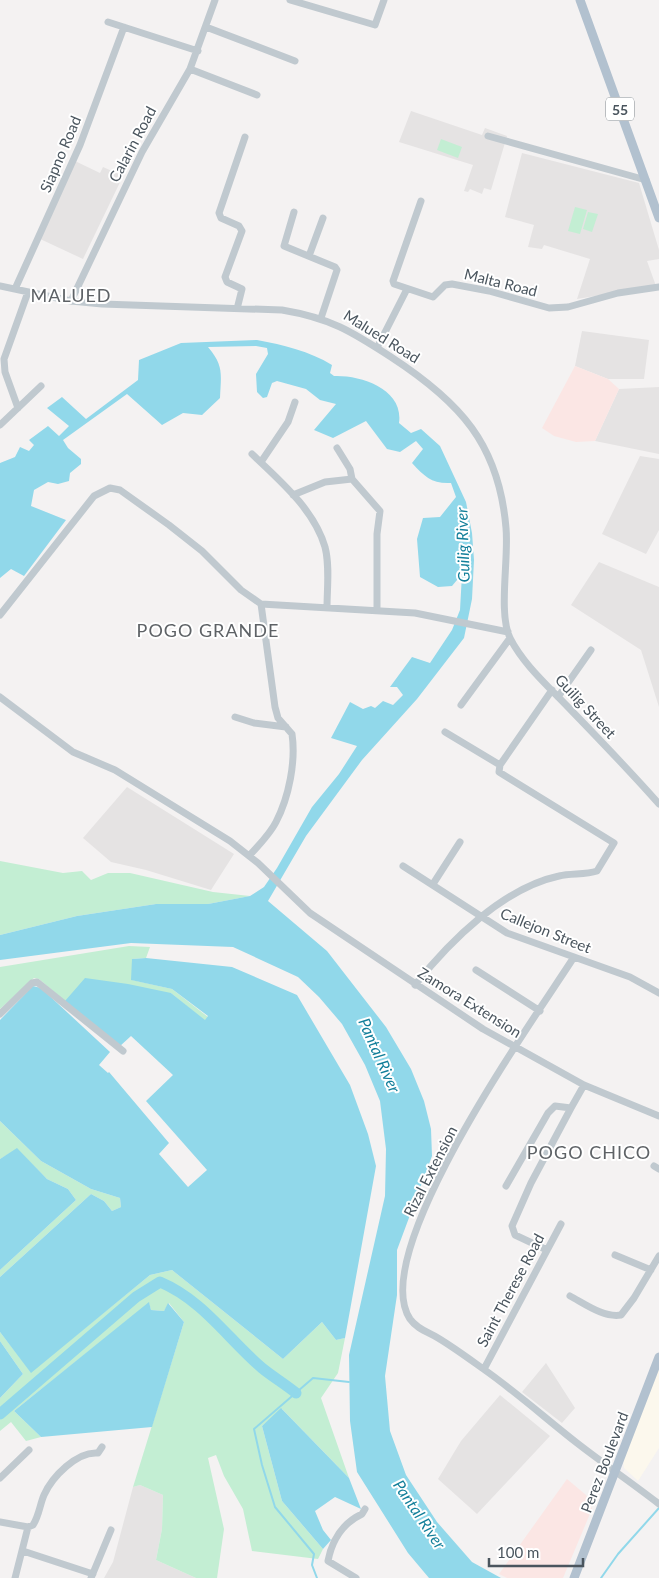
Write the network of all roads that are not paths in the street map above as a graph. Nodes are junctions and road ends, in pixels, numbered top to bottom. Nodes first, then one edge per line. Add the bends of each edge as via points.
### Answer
1 (215, 0) edge
2 (290, 0) edge
3 (384, 0) edge
4 (580, 0) edge
5 (108, 22) dead end
6 (124, 27) junction
7 (206, 27) junction
8 (198, 51) junction
9 (295, 61) dead end
10 (190, 69) junction
11 (257, 95) dead end
12 (488, 136) dead end
13 (246, 137) dead end
14 (646, 180) junction
15 (421, 201) dead end
16 (294, 212) dead end
17 (323, 218) dead end
18 (659, 218) edge
19 (309, 256) junction
20 (0, 286) edge
21 (659, 287) edge
22 (15, 289) junction
23 (407, 289) junction
24 (28, 292) junction
25 (71, 301) junction
26 (237, 309) junction
27 (321, 318) junction
28 (377, 348) junction
29 (41, 386) dead end
30 (295, 402) dead end
31 (18, 408) junction
32 (3, 417) edge
33 (0, 425) edge
34 (336, 448) dead end
35 (252, 454) dead end
36 (261, 462) junction
37 (352, 479) junction
38 (293, 495) junction
39 (261, 604) junction
40 (327, 608) junction
41 (377, 610) junction
42 (0, 615) edge
43 (505, 620) joint
44 (509, 635) junction
45 (590, 650) dead end
46 (552, 690) junction
47 (0, 696) edge
48 (558, 697) junction
49 (461, 705) dead end
50 (235, 717) dead end
51 (286, 727) junction
52 (445, 732) dead end
53 (500, 765) junction
54 (659, 804) edge
55 (460, 842) dead end
56 (250, 856) junction
57 (403, 866) dead end
58 (433, 884) junction
59 (481, 917) junction
60 (574, 957) junction
61 (476, 970) dead end
62 (415, 985) junction
63 (659, 993) edge
64 (540, 1011) junction
65 (0, 1014) edge
66 (516, 1047) junction
67 (123, 1052) dead end
68 (584, 1085) junction
69 (572, 1108) junction
70 (659, 1116) edge
71 (506, 1186) dead end
72 (561, 1224) dead end
73 (547, 1250) junction
74 (615, 1255) dead end
75 (659, 1256) edge
76 (651, 1270) junction
77 (570, 1296) dead end
78 (659, 1357) edge
79 (484, 1369) junction
80 (102, 1447) dead end
81 (29, 1450) dead end
82 (616, 1470) junction
83 (0, 1478) edge
84 (658, 1503) edge
85 (365, 1508) dead end
86 (0, 1522) edge
87 (28, 1527) junction
88 (111, 1530) dead end
89 (23, 1551) junction
90 (92, 1576) edge
91 (18, 1577) edge
92 (356, 1578) edge
93 (574, 1578) edge

1 - 7 street, Calarin Road
2 - 3 street via 375,25
4 - 14 main road, 55
5 - 6 street
6 - 8 street
6 - 22 street, Siapno Road via 80,145
7 - 8 street, Calarin Road
7 - 9 street
8 - 10 street, Calarin Road
10 - 11 street
10 - 25 street, Calarin Road via 142,152
12 - 14 street
13 - 26 street via 219,213 221,218 242,231 225,277 227,282 242,289
14 - 18 main road, 55
15 - 23 street via 393,281
16 - 19 street via 284,246
17 - 19 street
19 - 27 street via 335,267 337,271
20 - 22 street, Malued Road
21 - 23 street, Malta Road via 618,293 568,307 548,308 452,284 445,285 433,297
22 - 24 street, Malued Road
23 - 28 street
24 - 25 street, Malued Road
24 - 31 street via 4,359 5,372
25 - 26 street, Malued Road
26 - 27 street, Malued Road via 282,310
27 - 28 street, Malued Road via 344,327
28 - 43 street, Malued Road via 429,382 452,402 490,460 504,498 507,535
29 - 31 street
30 - 36 street via 288,422
31 - 32 street
32 - 33 street
34 - 37 street via 350,469
35 - 36 street
36 - 38 street
37 - 38 street via 326,482
37 - 41 street via 380,512 376,534
38 - 40 street via 320,534 325,547
39 - 40 street
39 - 42 street via 241,590 176,530 120,490 110,488 94,496
39 - 51 street via 275,707 278,718
40 - 41 street
41 - 44 street via 449,619
43 - 44 street, Guilig Street
44 - 46 street, Guilig Street via 519,652
44 - 49 street
45 - 48 street
46 - 48 street, Guilig Street
46 - 53 street
47 - 56 street, Zamora Extension via 73,752 115,770 230,840
48 - 54 street, Guilig Street
50 - 51 street
51 - 56 street via 292,734 292,761 280,814
52 - 53 street
53 - 59 street via 501,774 614,843 597,871 558,876 526,888 502,900
55 - 58 street
56 - 62 street, Zamora Extension via 310,913
57 - 58 street, Callejon Street
58 - 59 street, Callejon Street
59 - 60 street, Callejon Street via 507,933
59 - 62 street
60 - 63 street, Callejon Street via 630,977
60 - 64 street, Rizal Extension
61 - 64 street
62 - 66 street, Zamora Extension
64 - 66 street, Rizal Extension
65 - 67 street via 32,983 37,982
66 - 68 street, Zamora Extension
66 - 79 street, Rizal Extension via 487,1092 428,1199 405,1263 405,1306 410,1319 418,1328
68 - 69 street
68 - 70 street, Zamora Extension
69 - 71 street via 558,1105 552,1108
69 - 73 street via 531,1183 512,1226 515,1235
72 - 73 street, Saint Therese Road
73 - 79 street, Saint Therese Road
74 - 76 street
75 - 76 street
76 - 77 street via 621,1315 600,1312
78 - 82 main road, Perez Boulevard
79 - 82 street, Rizal Extension
80 - 87 street via 98,1453 84,1454 55,1478 43,1496 35,1522
81 - 83 street
82 - 84 street, Rizal Extension
82 - 93 main road, Perez Boulevard
85 - 92 street via 337,1536 328,1561
86 - 87 street
87 - 89 street
88 - 90 street
89 - 90 street
89 - 91 street

